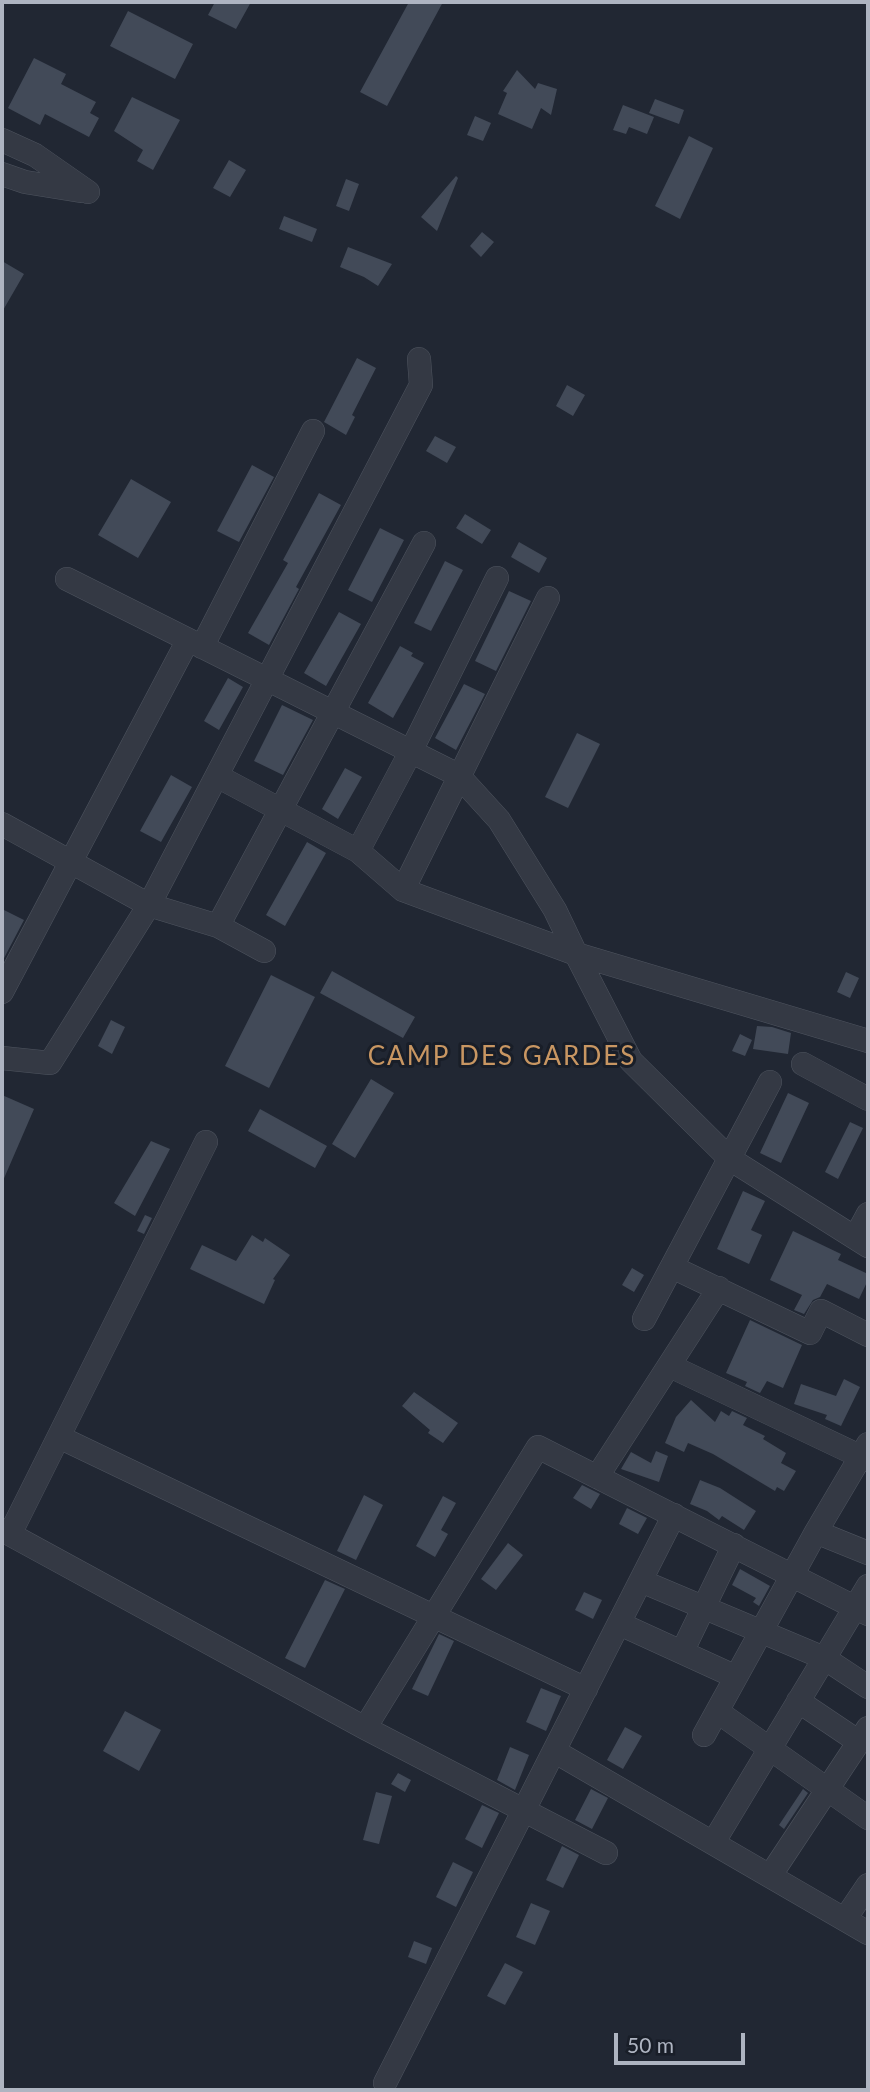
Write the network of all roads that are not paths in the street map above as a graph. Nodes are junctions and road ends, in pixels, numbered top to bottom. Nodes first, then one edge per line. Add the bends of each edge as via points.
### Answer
1 (2, 140) edge
2 (2, 174) edge
3 (419, 359) dead end
4 (313, 432) dead end
5 (424, 543) dead end
6 (497, 578) dead end
7 (67, 579) dead end
8 (548, 598) dead end
9 (195, 643) junction
10 (267, 680) junction
11 (334, 713) junction
12 (411, 751) junction
13 (458, 775) junction
14 (217, 776) junction
15 (281, 810) junction
16 (2, 824) edge
17 (358, 851) junction
18 (71, 861) junction
19 (403, 890) junction
20 (149, 905) junction
21 (218, 926) junction
22 (264, 951) dead end
23 (576, 954) junction
24 (2, 992) edge
25 (868, 1041) edge
26 (2, 1058) edge
27 (803, 1064) dead end
28 (770, 1082) dead end
29 (867, 1094) edge
30 (206, 1142) dead end
31 (730, 1158) junction
32 (868, 1214) edge
33 (862, 1242) edge
34 (672, 1267) junction
35 (719, 1288) junction
36 (644, 1319) dead end
37 (865, 1326) edge
38 (670, 1366) junction
39 (59, 1437) junction
40 (866, 1453) edge
41 (597, 1477) junction
42 (674, 1516) junction
43 (6, 1532) edge
44 (816, 1532) junction
45 (734, 1545) junction
46 (868, 1553) edge
47 (792, 1575) junction
48 (641, 1581) junction
49 (868, 1586) edge
50 (704, 1606) junction
51 (862, 1611) edge
52 (434, 1615) junction
53 (620, 1624) junction
54 (761, 1630) junction
55 (682, 1652) junction
56 (824, 1658) junction
57 (736, 1677) junction
58 (868, 1687) edge
59 (586, 1689) junction
60 (798, 1702) junction
61 (718, 1712) junction
62 (365, 1728) junction
63 (704, 1735) dead end
64 (864, 1735) edge
65 (769, 1748) junction
66 (554, 1751) junction
67 (828, 1789) junction
68 (524, 1811) junction
69 (868, 1818) edge
70 (713, 1843) junction
71 (606, 1853) dead end
72 (770, 1876) junction
73 (868, 1885) edge
74 (845, 1919) junction
75 (868, 1933) edge
76 (385, 2083) dead end

1 - 2 street via 35,155 88,192
3 - 10 street via 421,385
4 - 9 street
5 - 11 street
6 - 12 street
7 - 9 street
8 - 13 street
9 - 10 street
9 - 18 street
10 - 11 street
10 - 14 street
11 - 12 street
11 - 15 street
12 - 13 street
12 - 17 street
13 - 19 street
13 - 23 street via 499,820 555,910
14 - 15 street
14 - 20 street
15 - 17 street
15 - 21 street
16 - 18 street
17 - 19 street
18 - 20 street
18 - 24 street
19 - 23 street
20 - 21 street
20 - 26 street via 50,1063
21 - 22 street
23 - 25 street
23 - 31 street via 631,1061
27 - 29 street
28 - 31 street
30 - 39 street
31 - 33 street
31 - 34 street
32 - 33 street
34 - 35 street
34 - 36 street
35 - 37 street via 810,1333 821,1311
35 - 38 street
38 - 40 street
38 - 41 street
39 - 43 street
39 - 52 street
40 - 44 street
41 - 42 street
41 - 52 street via 538,1447
42 - 45 street
42 - 48 street
43 - 62 street
44 - 46 street
44 - 47 street
45 - 47 street
45 - 50 street
47 - 51 street
47 - 54 street
48 - 50 street
48 - 53 street
49 - 51 street
50 - 54 street
50 - 55 street
51 - 56 street
52 - 59 street
52 - 62 street
53 - 55 street
53 - 59 street
54 - 56 street
54 - 57 street
55 - 57 street
56 - 58 street
56 - 60 street
57 - 61 street
59 - 66 street
60 - 64 street
60 - 65 street
61 - 63 street
61 - 65 street
62 - 68 street
64 - 67 street
65 - 67 street
65 - 70 street
66 - 68 street
66 - 70 street
67 - 69 street
67 - 72 street
68 - 71 street
68 - 76 street
70 - 72 street
72 - 74 street
73 - 74 street
74 - 75 street

